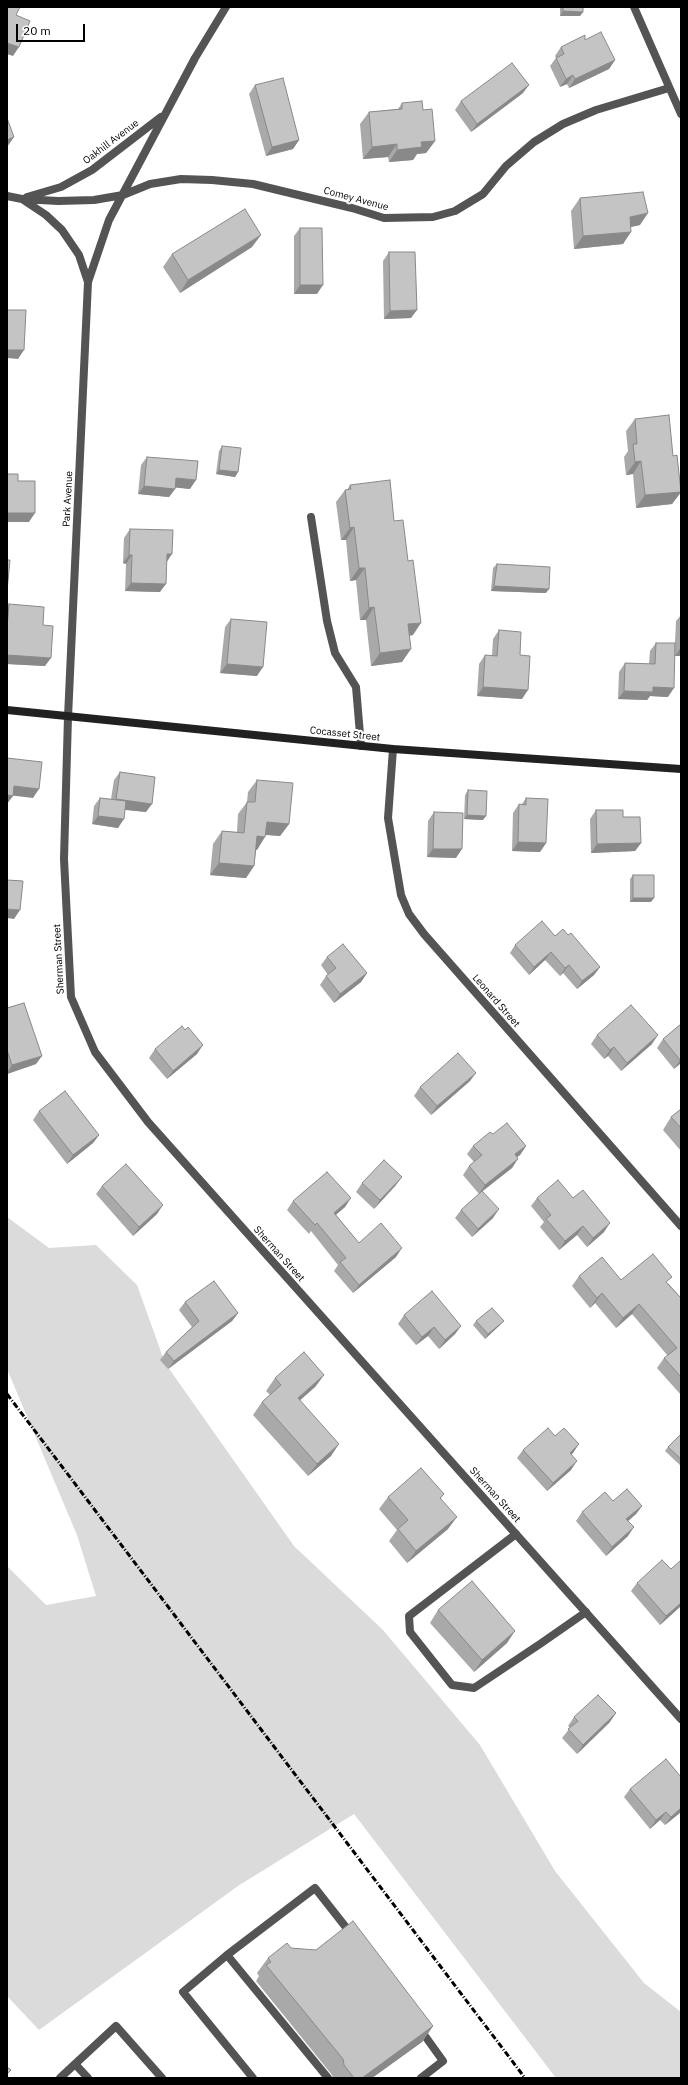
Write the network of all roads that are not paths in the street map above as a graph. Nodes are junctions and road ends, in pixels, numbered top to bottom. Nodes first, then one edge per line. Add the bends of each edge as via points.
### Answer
1 (226, 7) edge
2 (634, 7) edge
3 (669, 88) junction
4 (681, 114) edge
5 (164, 115) junction
6 (123, 195) junction
7 (7, 196) edge
8 (22, 198) junction
9 (88, 282) junction
10 (311, 516) dead end
11 (7, 710) edge
12 (68, 716) junction
13 (361, 746) junction
14 (393, 749) junction
15 (681, 768) edge
16 (681, 1226) edge
17 (516, 1534) junction
18 (586, 1612) junction
19 (681, 1719) edge
20 (358, 1943) edge
21 (227, 1955) junction
22 (416, 2024) edge
23 (75, 2064) junction
24 (60, 2078) edge
25 (88, 2078) edge
26 (162, 2078) edge
27 (253, 2078) edge
28 (328, 2078) edge
29 (421, 2078) edge

1 - 5 street, Oakhill Avenue
2 - 3 street
3 - 4 street
3 - 6 street, Comey Avenue via 596,110 563,124 534,142 512,161 483,194 455,211 433,217 384,218 253,184 212,180 181,179 158,183
5 - 6 street, Oakhill Avenue
5 - 8 street, Oakhill Avenue via 92,170 61,187
6 - 8 street, Park Avenue via 94,200
6 - 9 street, Park Avenue via 110,220
7 - 8 street, Park Avenue
8 - 9 street, Park Avenue via 46,214 62,230 79,255
9 - 12 street, Park Avenue
10 - 13 street via 327,621 335,653 356,687
11 - 12 main road, Cocasset Street
12 - 13 main road, Cocasset Street
12 - 17 street, Sherman Street via 64,859 71,997 95,1052 148,1122
13 - 14 main road, Cocasset Street
14 - 15 main road, Cocasset Street
14 - 16 street, Leonard Street via 388,818 401,895 409,914 429,940
17 - 18 street, Sherman Street
17 - 18 street via 409,1616 410,1632 452,1685 474,1688
18 - 19 street, Sherman Street
20 - 21 street via 315,1888
21 - 27 street via 183,1992
21 - 28 street
22 - 29 street via 443,2061
23 - 24 street
23 - 25 street
23 - 26 street via 116,2026

